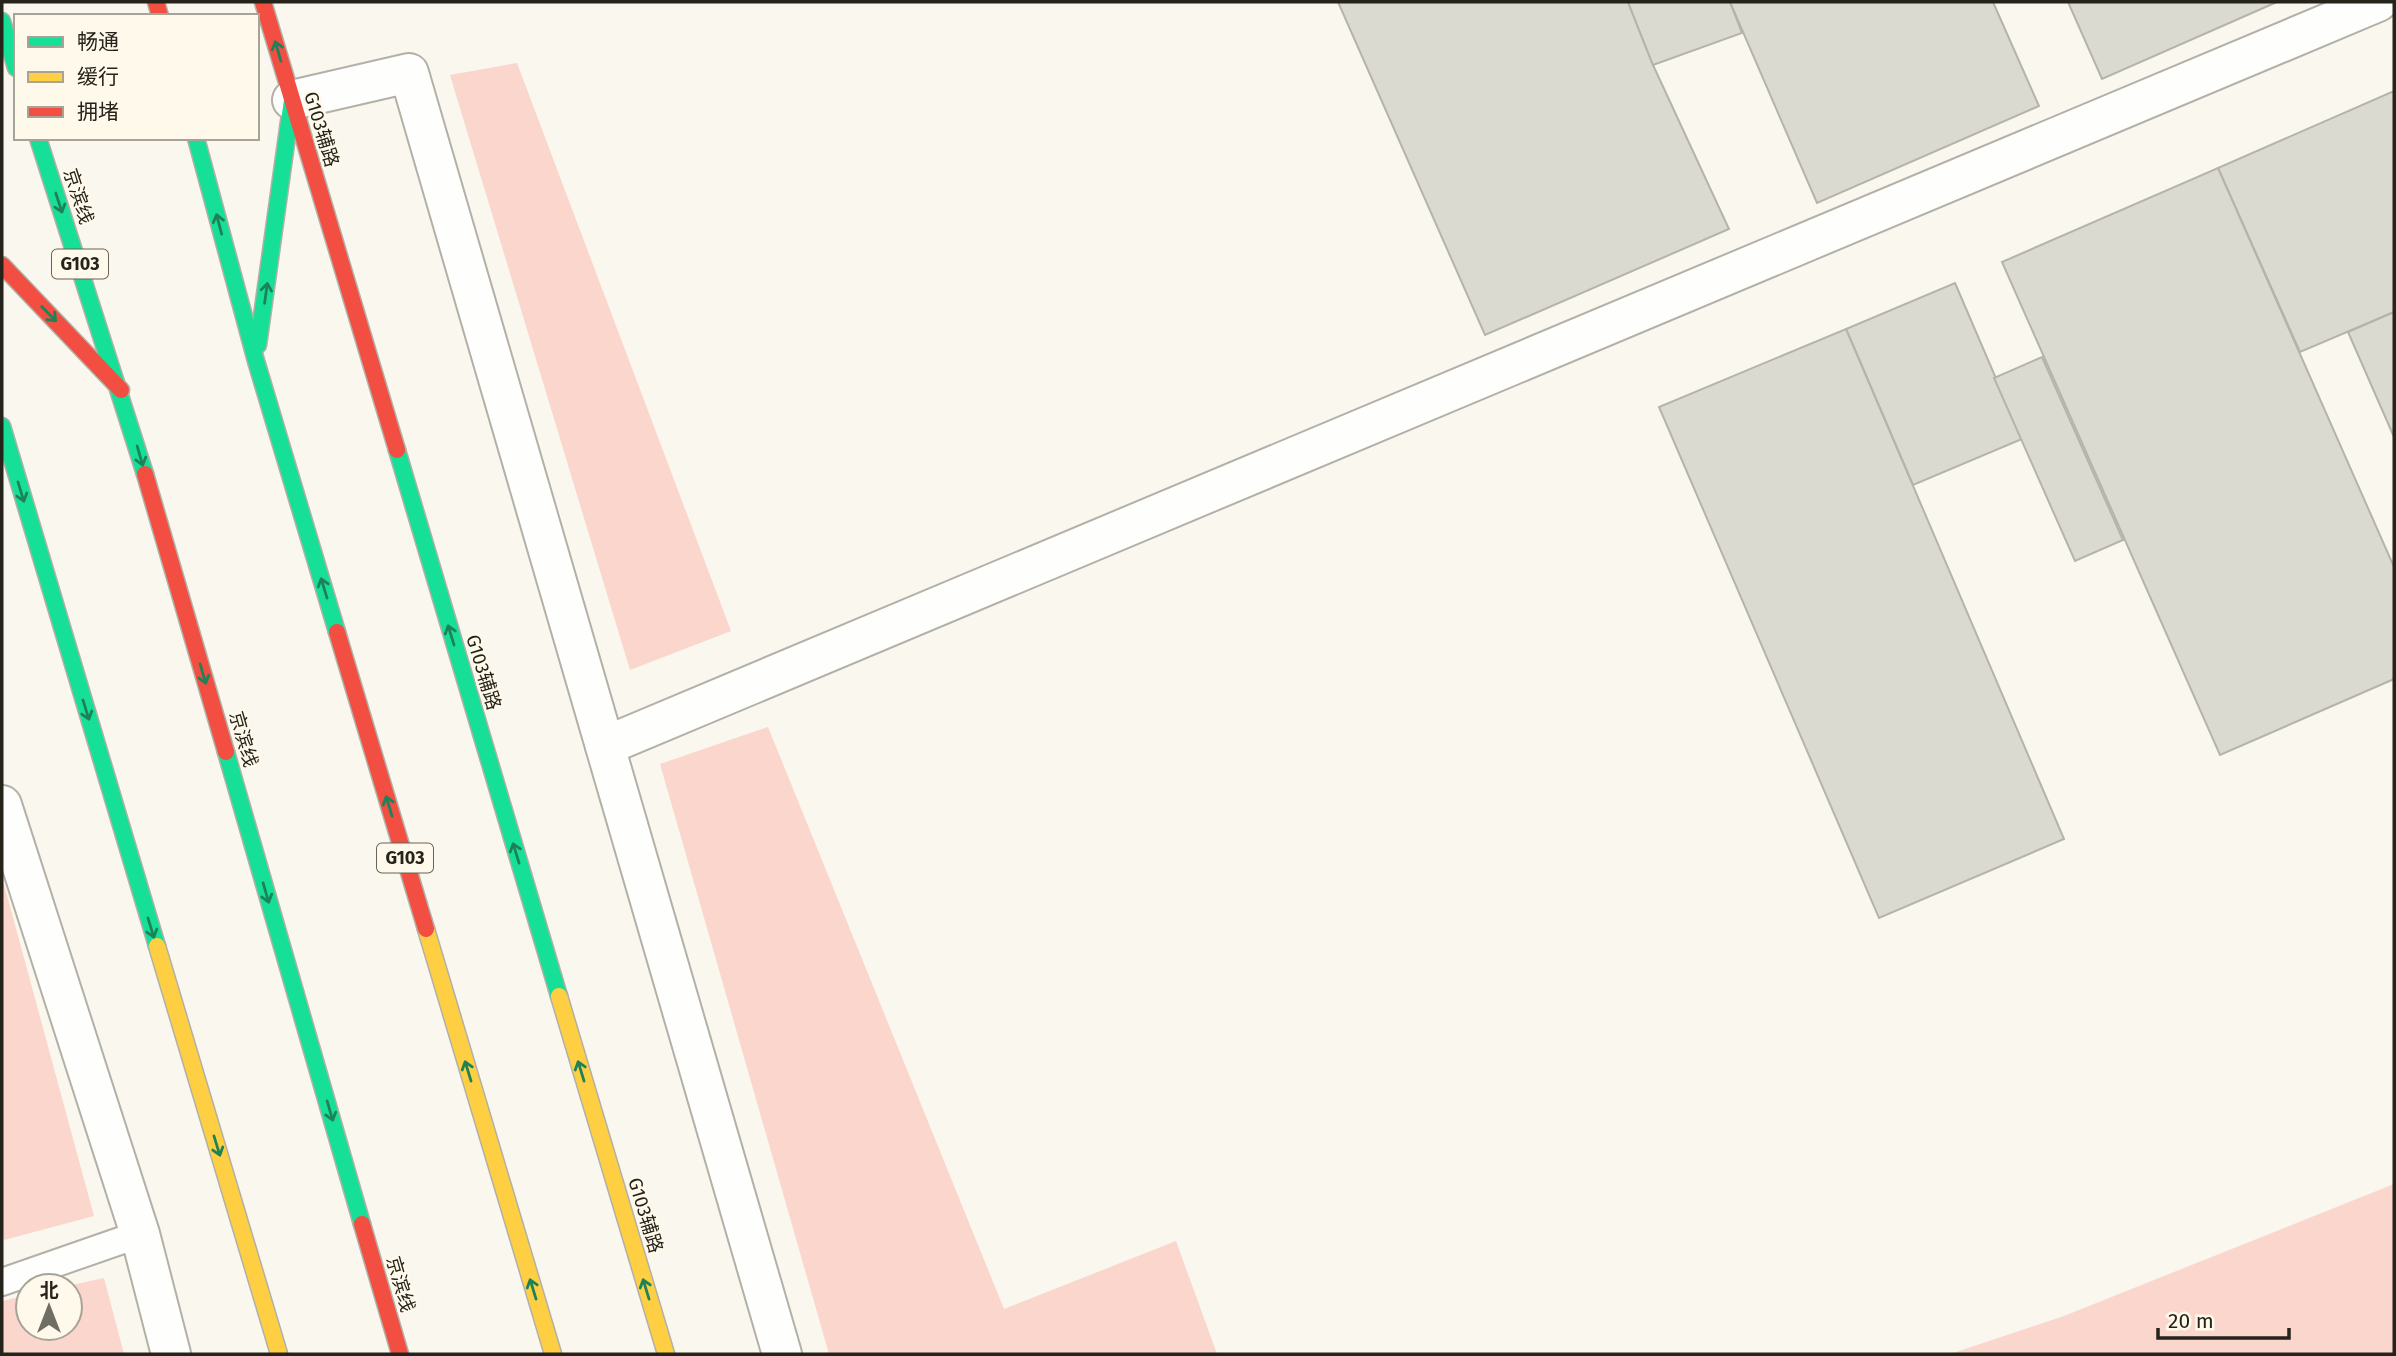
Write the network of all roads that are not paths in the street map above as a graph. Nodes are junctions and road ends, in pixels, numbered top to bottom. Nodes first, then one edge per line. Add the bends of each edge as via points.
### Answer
1 (263, 2) edge
2 (2378, 2) edge
3 (2, 21) edge
4 (14, 61) edge
5 (292, 100) junction
6 (39, 140) edge
7 (197, 140) edge
8 (2, 265) edge
9 (256, 361) junction
10 (121, 390) junction
11 (2, 426) edge
12 (605, 746) junction
13 (2, 805) edge
14 (140, 1234) junction
15 (2, 1282) edge
16 (171, 1354) edge
17 (279, 1354) edge
18 (400, 1354) edge
19 (553, 1354) edge
20 (666, 1354) edge
21 (782, 1354) edge

5 -> 1 main road, G103辅路
2 - 12 street
3 - 4 main road
9 -> 5 main road
5 - 12 street via 409,73
20 -> 5 main road, G103辅路
6 -> 10 main road, 京滨线 / G103
9 -> 7 main road, G103
8 -> 10 main road
19 -> 9 main road, G103
10 -> 18 main road, 京滨线 / G103
11 -> 17 main road
12 - 21 street
13 - 14 street
14 - 15 lane
14 - 16 street

